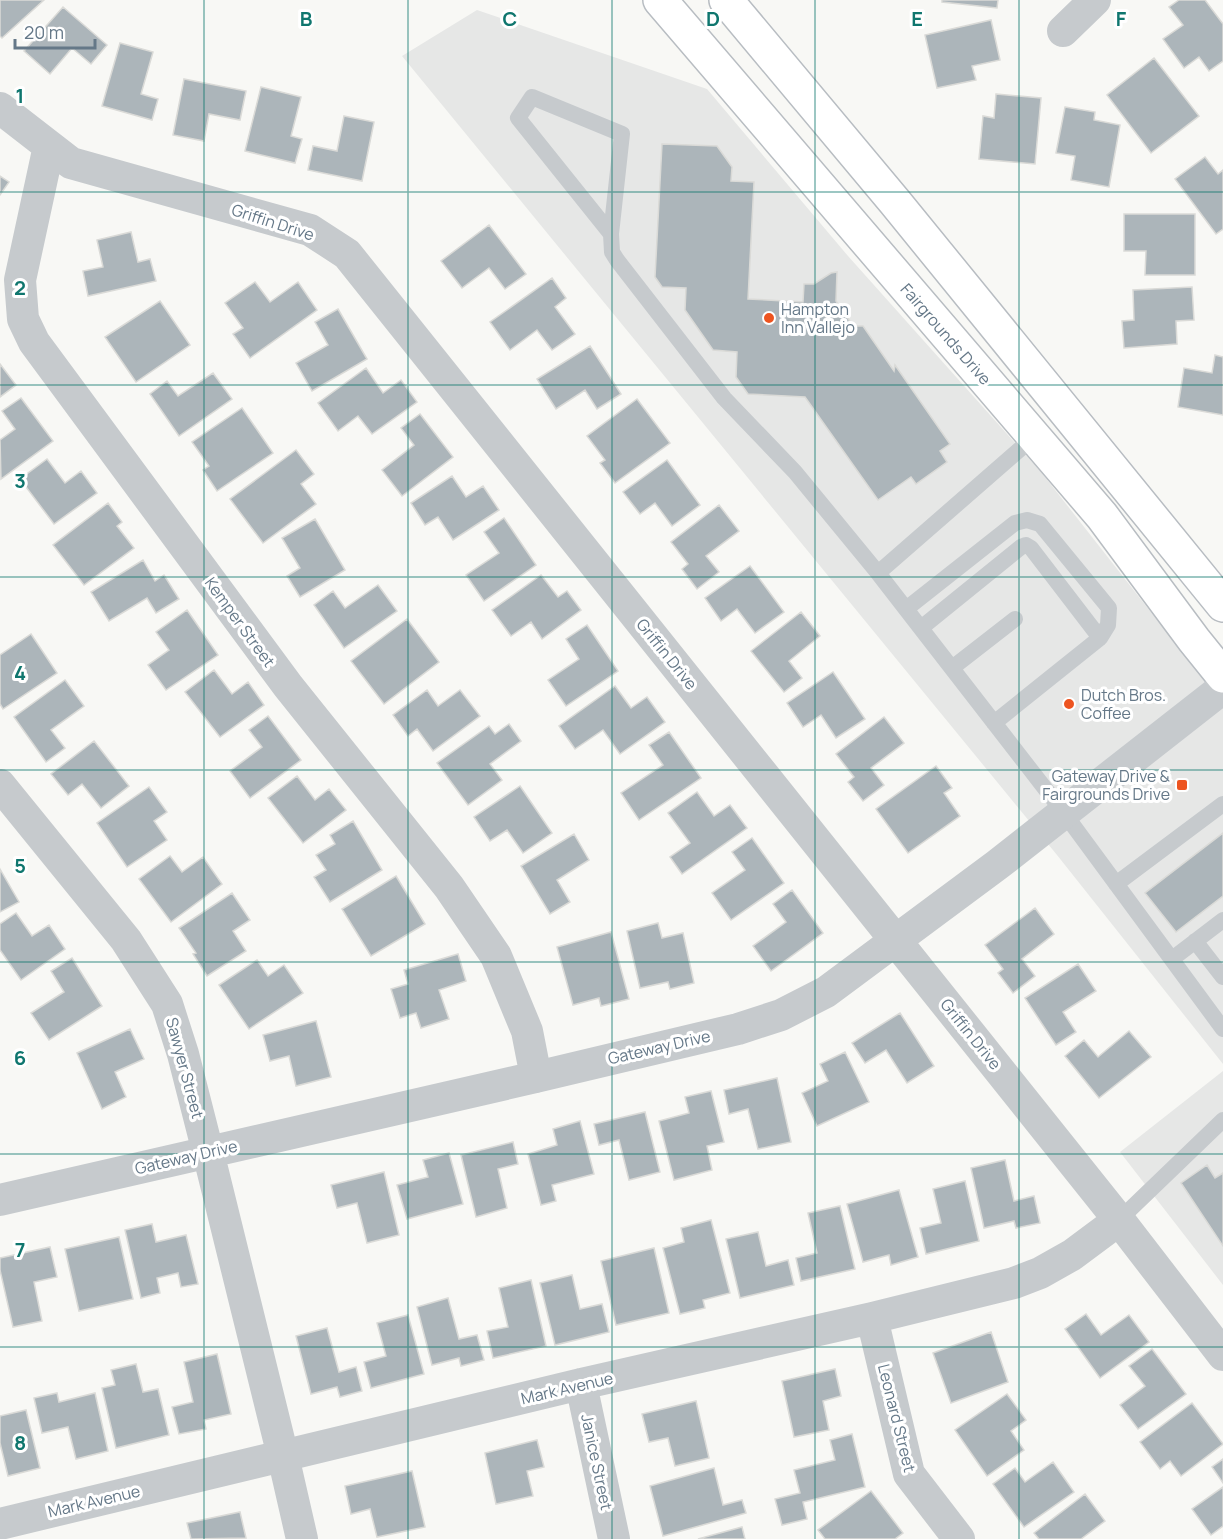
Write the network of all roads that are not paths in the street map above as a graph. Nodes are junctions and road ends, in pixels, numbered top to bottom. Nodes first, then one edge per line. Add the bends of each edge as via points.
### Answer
1 (660, 0) edge
2 (726, 0) edge
3 (1095, 0) edge
4 (1063, 31) dead end
5 (0, 108) edge
6 (50, 146) junction
7 (611, 234) junction
8 (1034, 437) junction
9 (878, 573) junction
10 (1223, 605) edge
11 (906, 609) junction
12 (1016, 619) dead end
13 (921, 628) junction
14 (1100, 638) junction
15 (952, 668) junction
16 (1223, 676) edge
17 (1223, 688) edge
18 (994, 723) junction
19 (0, 785) edge
20 (1223, 804) edge
21 (1064, 813) junction
22 (1116, 884) junction
23 (1223, 920) edge
24 (896, 940) junction
25 (1196, 941) junction
26 (1172, 959) junction
27 (1223, 977) edge
28 (1223, 1029) edge
29 (536, 1077) junction
30 (1223, 1120) edge
31 (208, 1152) junction
32 (0, 1200) edge
33 (1119, 1220) junction
34 (872, 1318) junction
35 (1223, 1355) edge
36 (581, 1384) junction
37 (283, 1456) junction
38 (0, 1524) edge
39 (302, 1539) edge
40 (614, 1539) edge
41 (959, 1539) edge

1 - 8 main road, Fairgrounds Drive
2 - 10 main road
3 - 4 street
5 - 6 street, Griffin Drive
6 - 24 street, Griffin Drive via 70,163 310,231 347,254
6 - 29 street, Kemper Street via 20,280 23,319 34,342 288,686 449,887 496,956 527,1031
7 - 7 lane via 518,118 532,97 622,134
7 - 9 lane via 612,252 617,260 724,398 795,472
8 - 9 lane
8 - 16 main road, Fairgrounds Drive via 1102,516
9 - 11 lane
11 - 13 lane
11 - 14 lane via 1015,523 1027,520 1040,524 1109,608 1108,625
12 - 15 lane
13 - 14 lane via 1026,545
13 - 15 lane
14 - 18 lane
15 - 18 lane
17 - 21 street, Gateway Drive
18 - 21 lane
19 - 31 street, Sawyer Street via 126,940 167,1005
20 - 22 lane
21 - 22 lane
21 - 24 street, Gateway Drive
22 - 26 lane
23 - 25 lane
24 - 29 street, Gateway Drive via 826,992 782,1015
24 - 33 street, Griffin Drive
25 - 26 lane
25 - 27 lane
26 - 28 lane
29 - 31 street, Gateway Drive
30 - 33 lane
31 - 32 street, Gateway Drive
31 - 37 street, Sawyer Street
33 - 34 street, Mark Avenue via 1040,1273
33 - 35 street, Griffin Drive
34 - 36 street, Mark Avenue
34 - 41 street, Leonard Street via 909,1474
36 - 37 street, Mark Avenue
36 - 40 street, Janice Street
37 - 38 street, Mark Avenue
37 - 39 street, Sawyer Street

